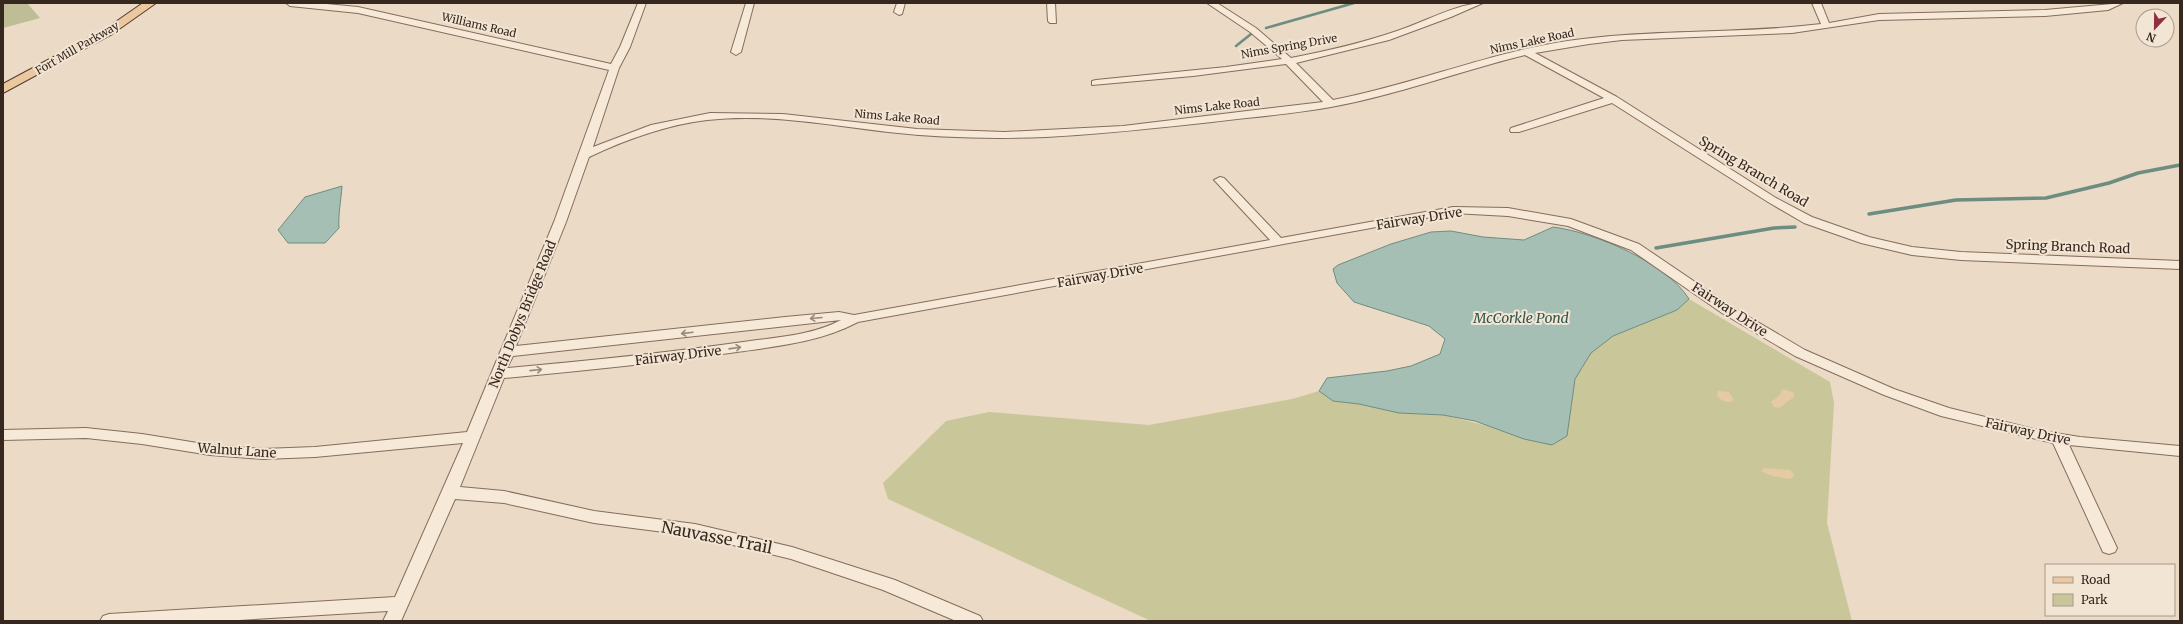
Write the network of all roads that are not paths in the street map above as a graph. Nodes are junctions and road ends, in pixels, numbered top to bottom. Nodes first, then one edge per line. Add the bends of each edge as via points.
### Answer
1 (150, 3) edge
2 (290, 3) edge
3 (642, 3) edge
4 (750, 3) edge
5 (1051, 3) edge
6 (1210, 3) edge
7 (1479, 3) edge
8 (1816, 3) edge
9 (2119, 3) edge
10 (1053, 21) dead end
11 (1826, 26) junction
12 (736, 52) dead end
13 (1526, 52) junction
14 (1286, 60) junction
15 (614, 68) junction
16 (1096, 83) dead end
17 (3, 89) edge
18 (1613, 99) junction
19 (1331, 104) junction
20 (1515, 130) dead end
21 (584, 155) junction
22 (1220, 180) dead end
23 (1279, 242) junction
24 (2180, 265) edge
25 (854, 319) junction
26 (506, 352) junction
27 (498, 374) junction
28 (3, 435) edge
29 (472, 437) junction
30 (2058, 438) junction
31 (2180, 451) edge
32 (450, 493) junction
33 (2109, 548) dead end
34 (401, 603) junction
35 (117, 621) edge
36 (392, 621) edge
37 (974, 621) edge

1 - 17 main road, Fort Mill Parkway via 108,32
2 - 15 street, Williams Road via 358,10
3 - 15 street, North Dobys Bridge Road
4 - 12 street
5 - 10 street
6 - 14 street via 1253,30 1277,49
7 - 14 street, Nims Spring Drive via 1387,38
8 - 11 street
9 - 11 street, Nims Lake Road via 2108,8 2053,13 1879,17
11 - 13 street, Nims Lake Road via 1790,32 1606,40 1558,45
13 - 18 street, Spring Branch Road
13 - 19 street, Nims Lake Road
14 - 16 street, Nims Spring Drive
14 - 19 street
15 - 21 street, North Dobys Bridge Road
18 - 20 street
18 - 24 street, Spring Branch Road via 1772,200 1808,220 1865,240 1912,251 1961,256
19 - 21 street, Nims Lake Road via 1111,130 1034,135 944,134 729,115 664,125 607,144
21 - 26 street, North Dobys Bridge Road via 560,222
22 - 23 street
23 - 25 street, Fairway Drive
23 - 30 street, Fairway Drive via 1452,210 1508,212 1571,224 1635,247 1727,310 1800,353 1842,373 1946,412
25 -> 26 street, Fairway Drive via 839,316 792,320
27 -> 25 street, Fairway Drive via 674,356 779,342 841,327
26 - 27 street, North Dobys Bridge Road
27 - 29 street, North Dobys Bridge Road
28 - 29 street, Walnut Lane via 86,433 210,450 263,454 315,452
29 - 32 street, North Dobys Bridge Road
30 - 31 street, Fairway Drive
30 - 33 street
32 - 34 street, North Dobys Bridge Road
32 - 37 street, Nauvasse Trail via 504,497 594,517 695,530 792,553 890,586
34 - 35 street
34 - 36 street, North Dobys Bridge Road

